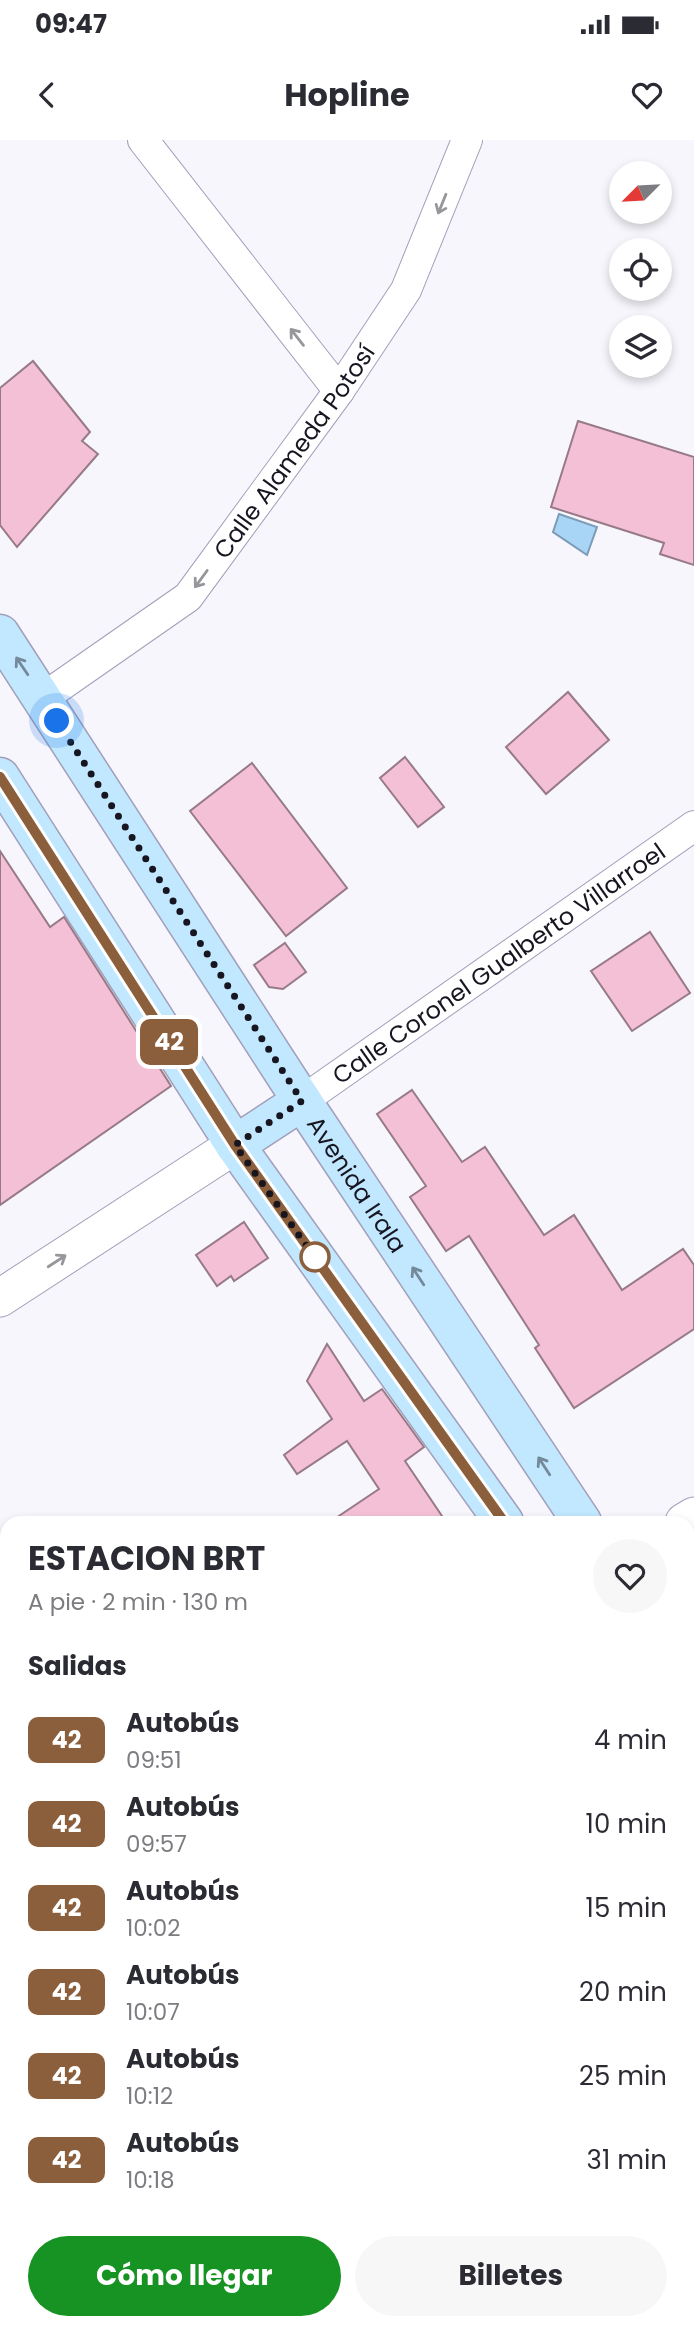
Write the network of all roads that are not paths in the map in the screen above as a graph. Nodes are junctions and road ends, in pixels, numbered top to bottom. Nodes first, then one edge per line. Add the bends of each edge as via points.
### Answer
1 (143, 140) edge
2 (467, 140) edge
3 (339, 391) junction
4 (0, 634) edge
5 (43, 698) junction
6 (0, 777) edge
7 (690, 823) edge
8 (302, 1101) junction
9 (235, 1145) junction
10 (0, 1298) edge
11 (500, 1516) edge
12 (578, 1516) edge

3 -> 1 street
2 -> 3 street, Calle Alameda Potosí via 406,290
3 -> 5 street, Calle Alameda Potosí via 188,597
5 -> 4 main road, Avenida Irala
5 - 8 main road, Avenida Irala
6 - 9 main road
7 - 8 street, Calle Coronel Gualberto Villarroel
8 - 9 main road
12 -> 8 main road, Avenida Irala
10 -> 9 street
9 - 11 main road

